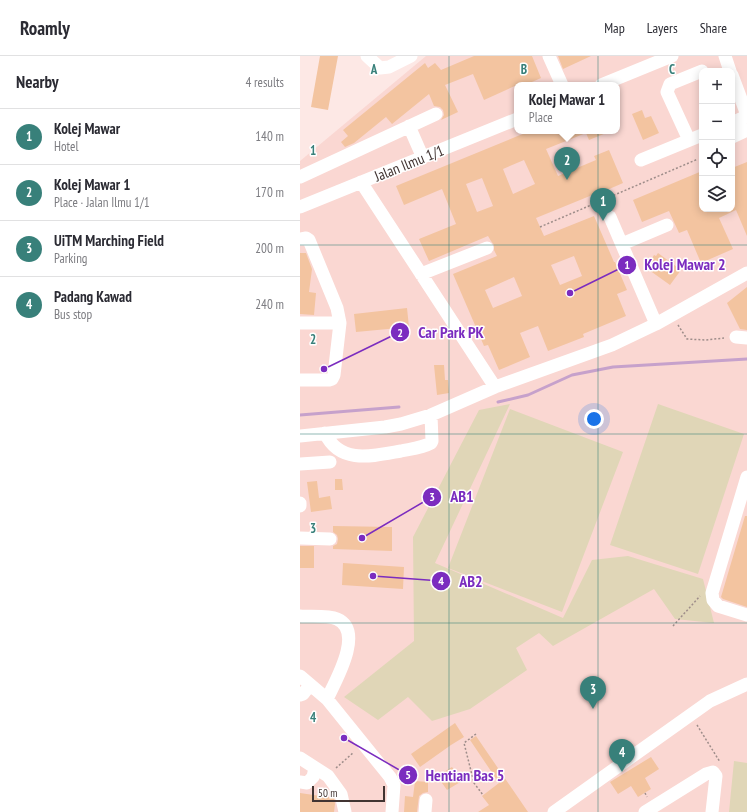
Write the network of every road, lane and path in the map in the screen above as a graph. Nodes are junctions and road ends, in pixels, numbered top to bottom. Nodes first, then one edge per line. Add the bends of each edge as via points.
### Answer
1 (367, 56) edge
2 (411, 56) edge
3 (549, 56) edge
4 (672, 56) edge
5 (725, 56) edge
6 (729, 68) edge
7 (699, 73) edge
8 (561, 82) edge
9 (608, 82) edge
10 (735, 93) edge
11 (436, 114) dead end
12 (739, 118) edge
13 (514, 120) edge
14 (409, 126) junction
15 (747, 130) edge
16 (699, 136) edge
17 (735, 136) edge
18 (689, 140) junction
19 (423, 158) junction
20 (698, 159) dead end
21 (641, 160) dead end
22 (300, 177) edge
23 (361, 182) junction
24 (300, 207) edge
25 (610, 217) dead end
26 (667, 225) dead end
27 (540, 227) dead end
28 (300, 239) edge
29 (622, 244) junction
30 (487, 248) dead end
31 (747, 273) edge
32 (421, 274) junction
33 (672, 315) junction
34 (300, 323) edge
35 (340, 323) junction
36 (656, 324) junction
37 (742, 337) edge
38 (300, 380) edge
39 (495, 387) junction
40 (431, 415) junction
41 (324, 433) junction
42 (300, 436) edge
43 (330, 462) dead end
44 (300, 464) edge
45 (747, 477) edge
46 (742, 514) edge
47 (300, 538) edge
48 (330, 539) dead end
49 (704, 593) dead end
50 (747, 615) edge
51 (300, 616) edge
52 (673, 626) dead end
53 (300, 676) edge
54 (747, 684) edge
55 (310, 685) junction
56 (300, 695) edge
57 (327, 699) junction
58 (689, 716) junction
59 (476, 734) dead end
60 (363, 744) junction
61 (300, 758) edge
62 (315, 768) junction
63 (328, 776) junction
64 (716, 776) junction
65 (300, 782) edge
66 (483, 795) dead end
67 (346, 812) edge
68 (392, 812) edge
69 (554, 812) edge
70 (645, 812) edge
71 (712, 812) edge

1 - 2 street via 380,68 390,67
3 - 8 street
4 - 9 street
5 - 6 street
7 - 18 street via 670,84 667,92
10 - 12 street
11 - 14 street
13 - 19 street, Jalan Ilmu 1/1
14 - 19 street
14 - 22 street
15 - 17 street
16 - 18 street
18 - 21 street
19 - 23 street, Jalan Ilmu 1/1
20 - 27 path
23 - 24 street, Jalan Ilmu 1/1
23 - 32 street
25 - 29 street
26 - 29 street
28 - 35 street via 309,240 337,308
29 - 36 street
30 - 32 street
31 - 33 street
32 - 39 street
33 - 36 street
33 - 37 path via 687,339
34 - 35 street
35 - 38 street via 332,378
36 - 39 street via 612,345
39 - 40 street
40 - 41 street via 385,427
40 - 41 street via 430,443 380,455 348,455 328,441
41 - 42 street
43 - 44 street
45 - 46 street
46 - 50 street via 712,593 713,600 718,606
47 - 48 street
49 - 52 path
51 - 57 street via 336,619 343,623 349,636 344,662
53 - 55 street
54 - 58 street via 710,701
55 - 56 street
55 - 57 street
57 - 60 street
58 - 64 path via 721,764
58 - 69 street
59 - 66 path via 464,743 474,783
60 - 63 path
60 - 68 street via 394,785
61 - 62 street
62 - 63 street
62 - 65 street via 313,777 307,783
63 - 67 street via 341,794
64 - 70 street via 713,772 710,773
64 - 71 street

